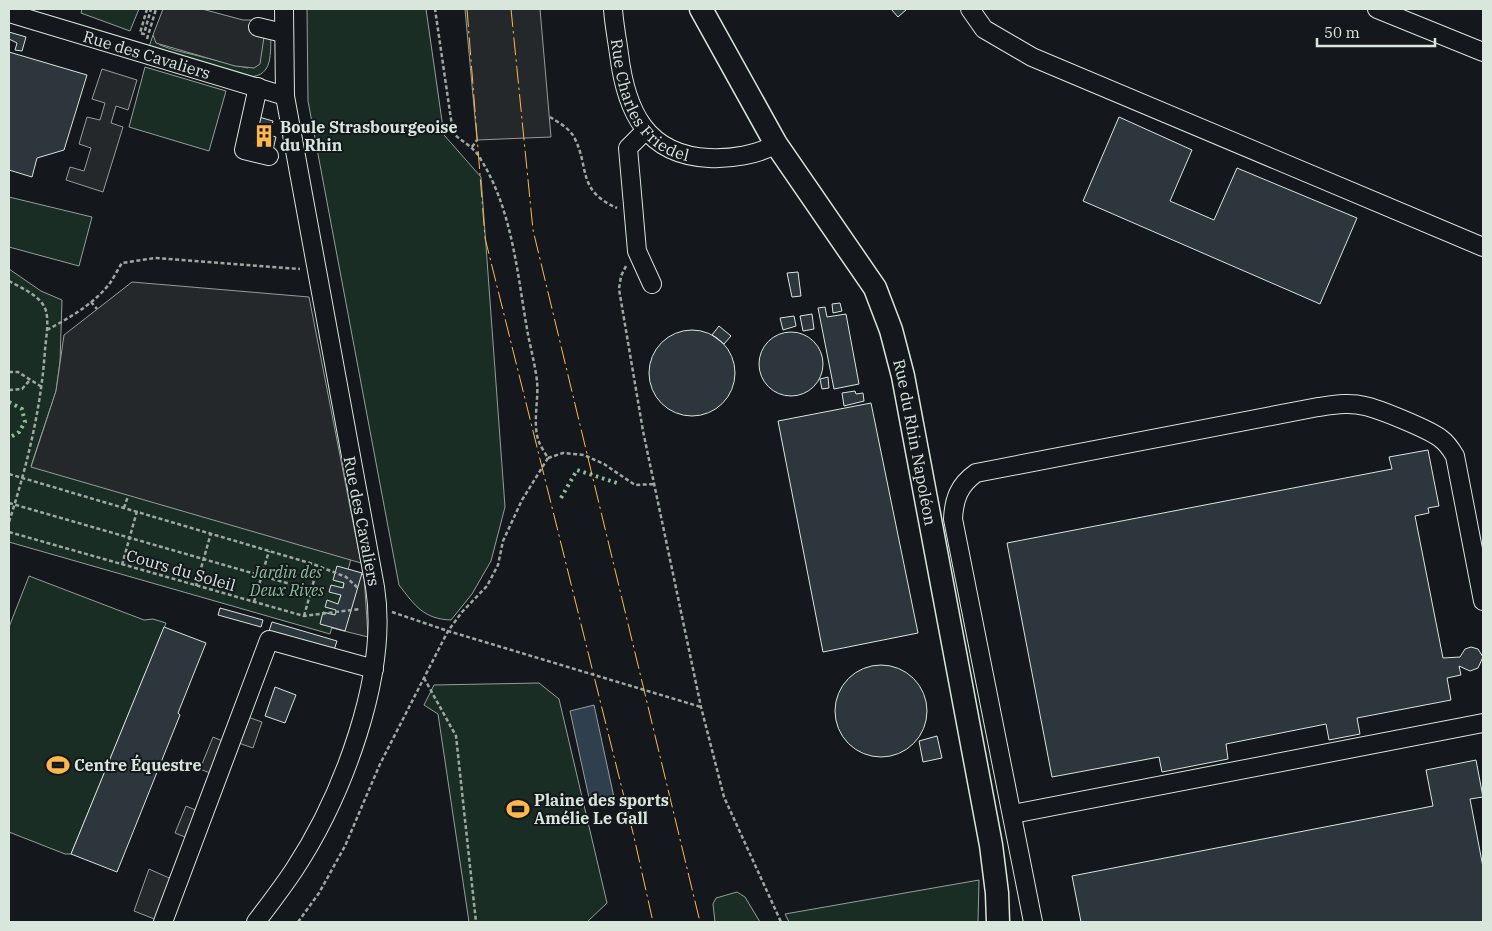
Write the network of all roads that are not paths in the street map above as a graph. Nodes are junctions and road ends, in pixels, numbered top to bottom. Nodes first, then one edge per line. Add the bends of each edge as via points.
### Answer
1 (284, 9) edge
2 (614, 9) edge
3 (701, 9) edge
4 (970, 9) edge
5 (1376, 9) edge
6 (9, 13) edge
7 (258, 27) dead end
8 (283, 33) junction
9 (1483, 52) edge
10 (258, 87) junction
11 (285, 96) junction
12 (645, 131) junction
13 (776, 144) junction
14 (269, 156) dead end
15 (1483, 247) edge
16 (652, 284) dead end
17 (1483, 601) edge
18 (374, 669) junction
19 (1483, 723) edge
20 (1013, 814) junction
21 (163, 922) edge
22 (256, 922) edge
23 (998, 922) edge
24 (1033, 922) edge

1 - 8 street, Rue des Cavaliers
2 - 12 street, Rue Charles Friedel via 620,68 636,118
3 - 13 main road, Rue du Rhin Napoléon
4 - 15 street via 984,29 1032,57
5 - 9 street
6 - 10 street, Rue des Cavaliers via 126,54
7 - 8 street
8 - 11 street, Rue des Cavaliers
10 - 11 street, Rue des Cavaliers
10 - 14 street via 244,150
11 - 18 street, Rue des Cavaliers via 378,607
12 - 13 street, Rue Charles Friedel via 671,150 697,158 724,159 768,149
12 - 16 street via 628,148 638,251
13 - 23 main road, Rue du Rhin Napoléon via 875,288 891,330 903,376 991,845
17 - 20 street via 1455,456 1449,446 1424,430 1365,406 1318,407 976,473 958,491 953,519
18 - 21 street via 270,640
18 - 22 street, Rue des Cavaliers via 359,729 336,789 294,869
19 - 20 street
20 - 24 street

